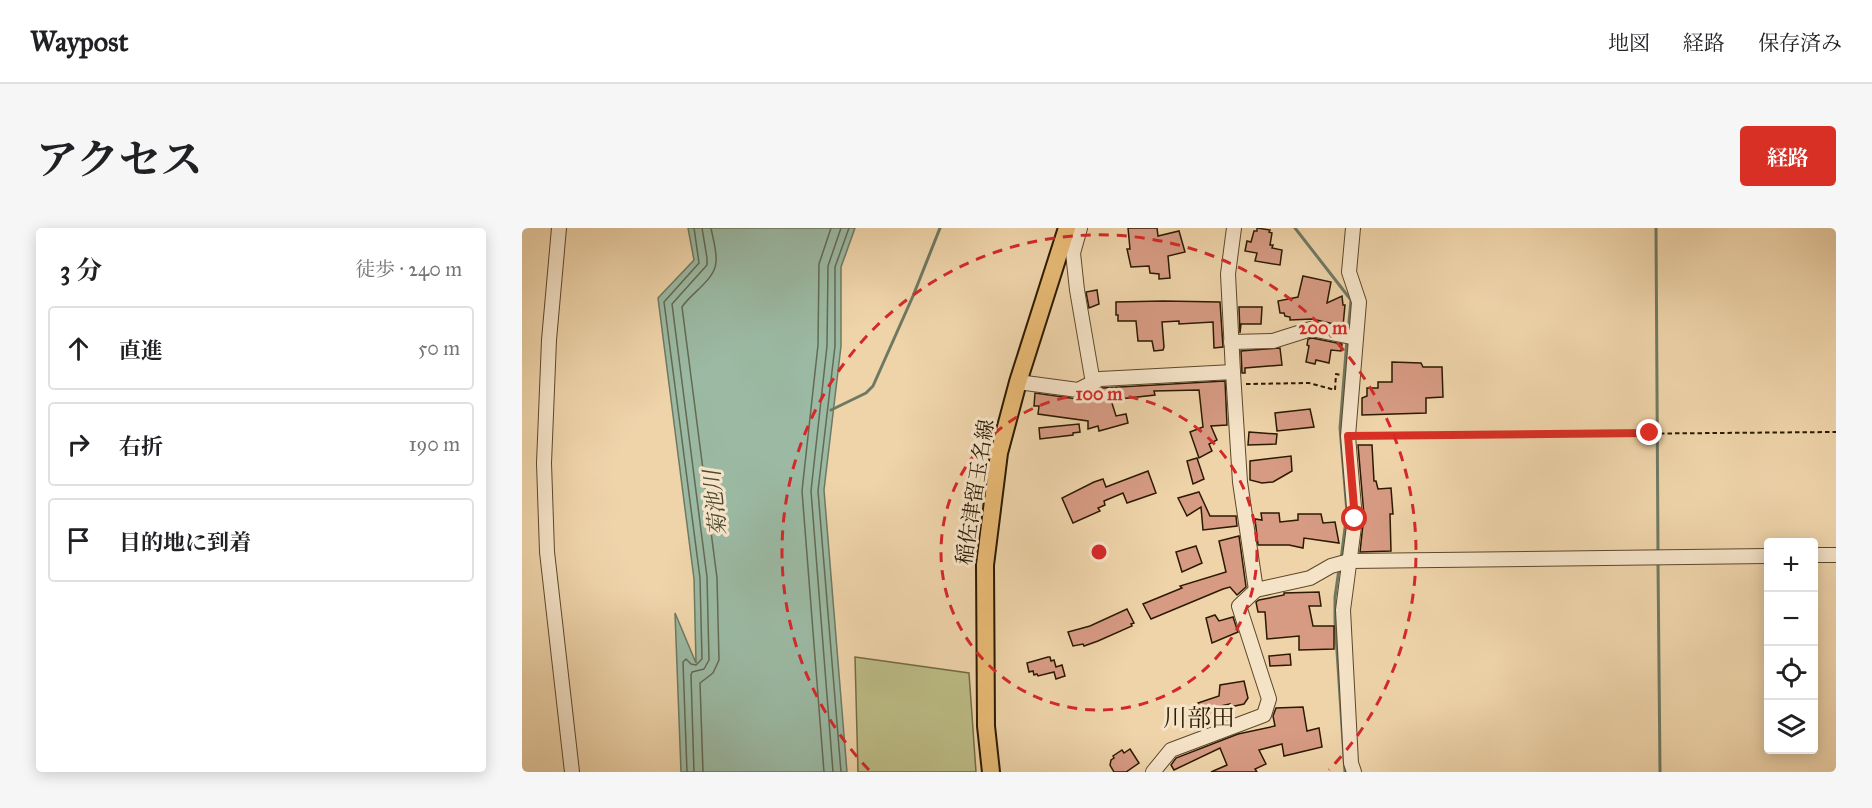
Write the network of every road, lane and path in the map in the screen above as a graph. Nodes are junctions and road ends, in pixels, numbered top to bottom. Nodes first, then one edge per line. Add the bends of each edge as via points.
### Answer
1 (559, 228) edge
2 (1067, 228) edge
3 (1080, 228) edge
4 (1234, 228) edge
5 (1353, 228) edge
6 (1350, 337) junction
7 (1231, 342) junction
8 (1336, 374) dead end
9 (1233, 378) junction
10 (1018, 382) junction
11 (1093, 382) junction
12 (1836, 432) edge
13 (1348, 436) junction
14 (1818, 555) edge
15 (1836, 555) edge
16 (1764, 556) edge
17 (1349, 561) junction
18 (1256, 590) junction
19 (572, 772) edge
20 (991, 772) edge
21 (1154, 772) edge
22 (1354, 772) edge

1 - 19 street via 544,463 547,552
2 - 10 main road, 稲佐津留玉名線
3 - 11 street via 1073,253
4 - 7 street via 1228,274
5 - 6 street via 1349,272 1359,302
6 - 7 street via 1311,330 1273,341
6 - 13 street
7 - 9 street
8 - 9 path via 1335,390 1309,383
9 - 11 street
9 - 18 street via 1240,482
10 - 11 street via 1078,390
10 - 20 main road, 稲佐津留玉名線 via 999,453 985,565 986,726
12 - 13 path
13 - 17 street via 1355,519
14 - 15 street
16 - 17 street
17 - 18 street via 1310,578
17 - 22 street via 1343,610
18 - 21 street via 1239,606 1269,699 1264,715 1171,750

